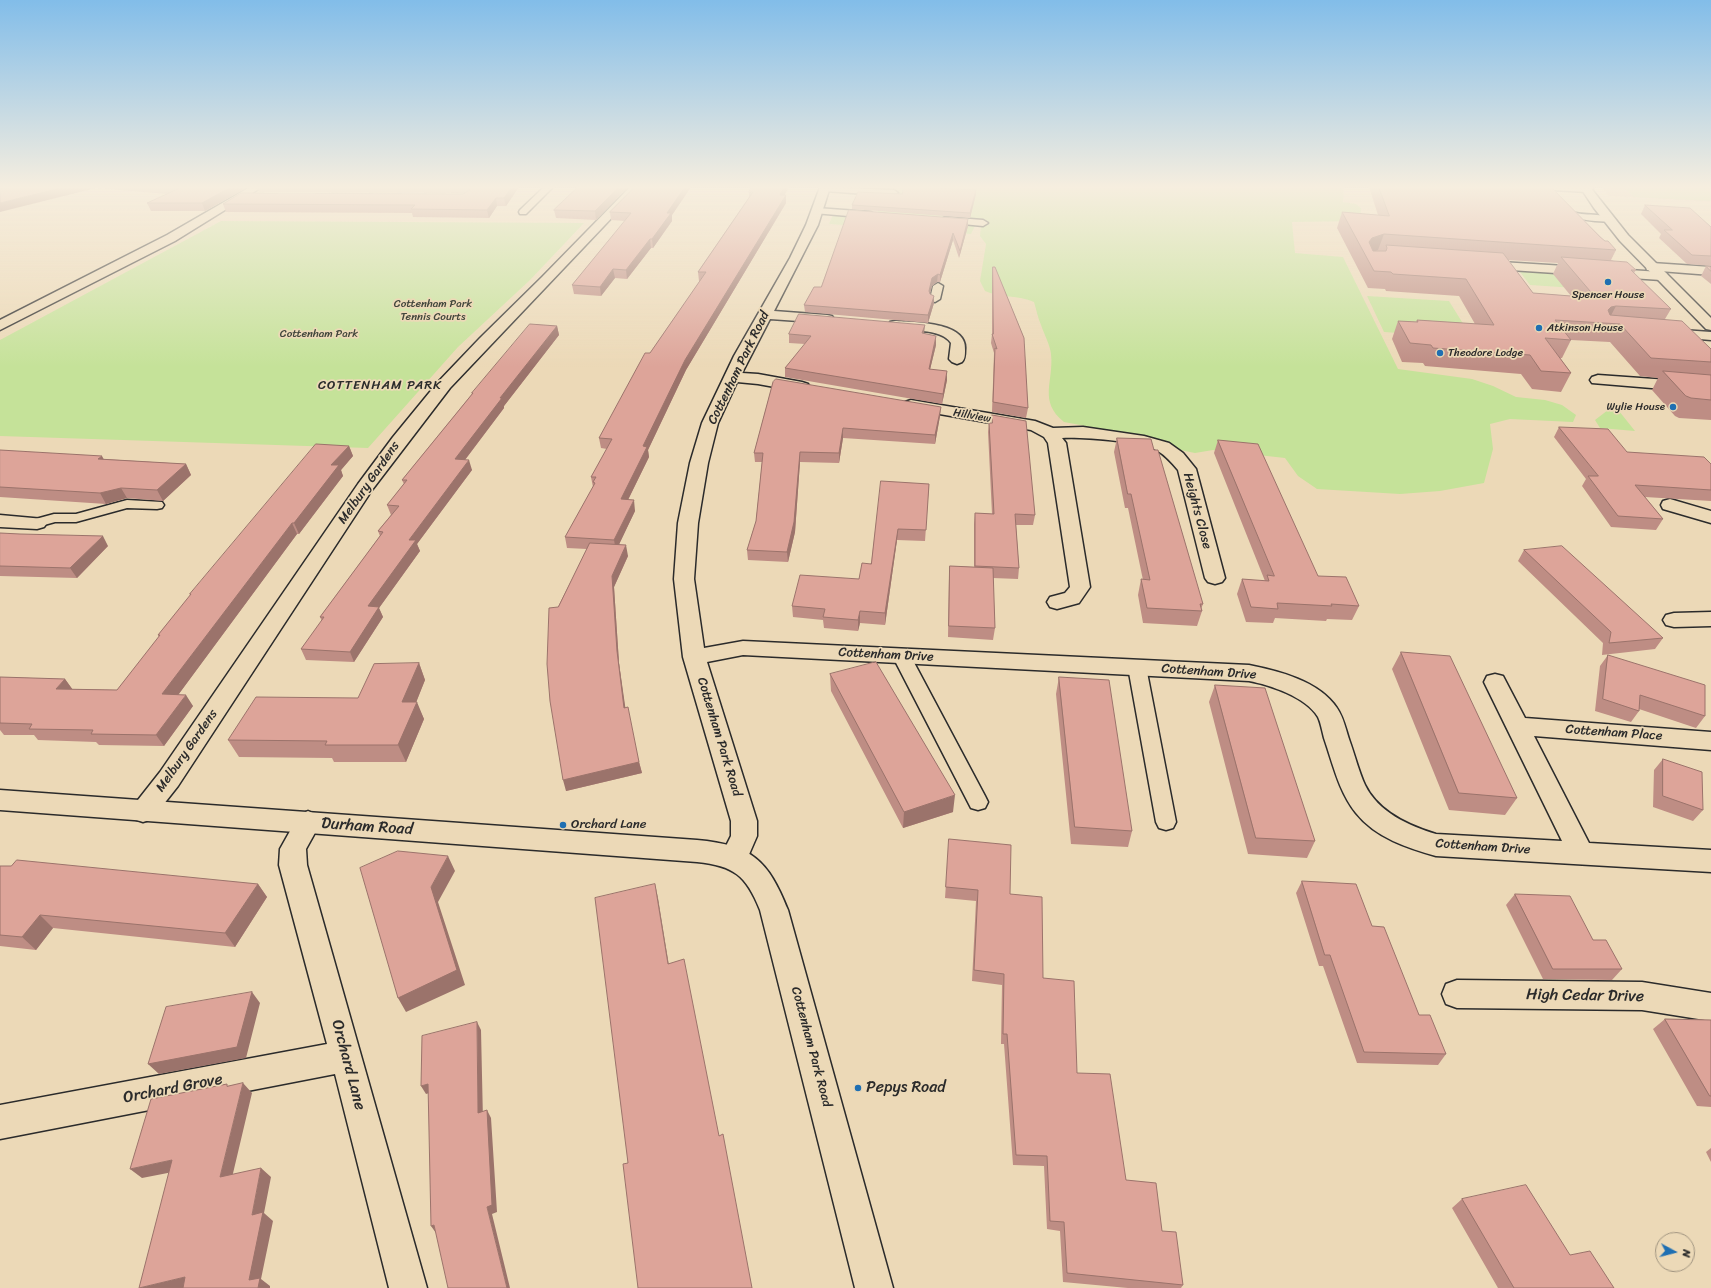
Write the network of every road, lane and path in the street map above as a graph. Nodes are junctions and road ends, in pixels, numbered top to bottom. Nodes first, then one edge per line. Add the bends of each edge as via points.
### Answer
1 (155, 247) edge
2 (579, 247) edge
3 (801, 247) edge
4 (1633, 247) edge
5 (1475, 264) edge
6 (1711, 271) edge
7 (1657, 272) junction
8 (938, 286) edge
9 (935, 299) edge
10 (764, 314) junction
11 (841, 320) edge
12 (879, 323) edge
13 (0, 326) edge
14 (1711, 326) edge
15 (1654, 332) edge
16 (1711, 336) edge
17 (957, 359) dead end
18 (732, 377) junction
19 (1598, 380) dead end
20 (1711, 388) edge
21 (819, 390) edge
22 (896, 403) edge
23 (1050, 433) junction
24 (157, 505) edge
25 (1670, 505) dead end
26 (1711, 518) edge
27 (0, 521) edge
28 (36, 523) joint
29 (1215, 578) dead end
30 (1057, 602) dead end
31 (1711, 619) edge
32 (1674, 620) dead end
33 (901, 656) junction
34 (694, 657) junction
35 (1137, 667) junction
36 (1495, 682) dead end
37 (1517, 726) junction
38 (1711, 741) edge
39 (0, 800) edge
40 (978, 802) dead end
41 (143, 812) junction
42 (308, 822) junction
43 (1166, 822) dead end
44 (1581, 853) junction
45 (734, 858) junction
46 (1711, 861) edge
47 (1457, 994) dead end
48 (1711, 1007) edge
49 (346, 1056) junction
50 (0, 1122) edge
51 (408, 1288) edge
52 (874, 1288) edge

1 - 13 street
2 - 41 street, Melbury Gardens via 444,385 399,441 364,488 169,780
3 - 10 street, Cottenham Park Road
4 - 7 street
5 - 7 street
6 - 7 street
7 - 14 street
8 - 9 lane
10 - 11 street
10 - 18 street, Cottenham Park Road
12 - 17 street via 925,327 946,333 958,343
15 - 16 street
18 - 21 street
18 - 34 street, Cottenham Park Road via 710,423 698,463 688,523 684,579
19 - 20 street
22 - 23 street, Hillview via 1034,426
23 - 29 street, Heights Close via 1083,432 1144,441 1163,447 1177,457 1187,469
23 - 30 street via 1057,443 1080,588 1072,598
24 - 28 lane via 127,504 76,518 54,518
25 - 26 street
27 - 28 street
31 - 32 street
33 - 34 street, Cottenham Drive via 743,648
33 - 35 street, Cottenham Drive
33 - 40 lane
34 - 45 street, Cottenham Park Road via 744,821 744,836
35 - 43 lane
35 - 44 street, Cottenham Drive via 1256,674 1272,677 1312,697 1328,713 1354,789 1366,807 1387,825 1412,838 1436,845
36 - 37 street
37 - 38 street, Cottenham Place
37 - 44 street
39 - 41 street, Durham Road
41 - 42 street, Durham Road
42 - 45 street, Durham Road via 656,849
42 - 49 street, Orchard Lane via 292,849 293,865
44 - 46 street, Cottenham Drive
45 - 52 street, Cottenham Park Road via 752,871 766,889 774,910
47 - 48 street, High Cedar Drive via 1642,996
49 - 50 street, Orchard Grove
49 - 51 street, Orchard Lane

